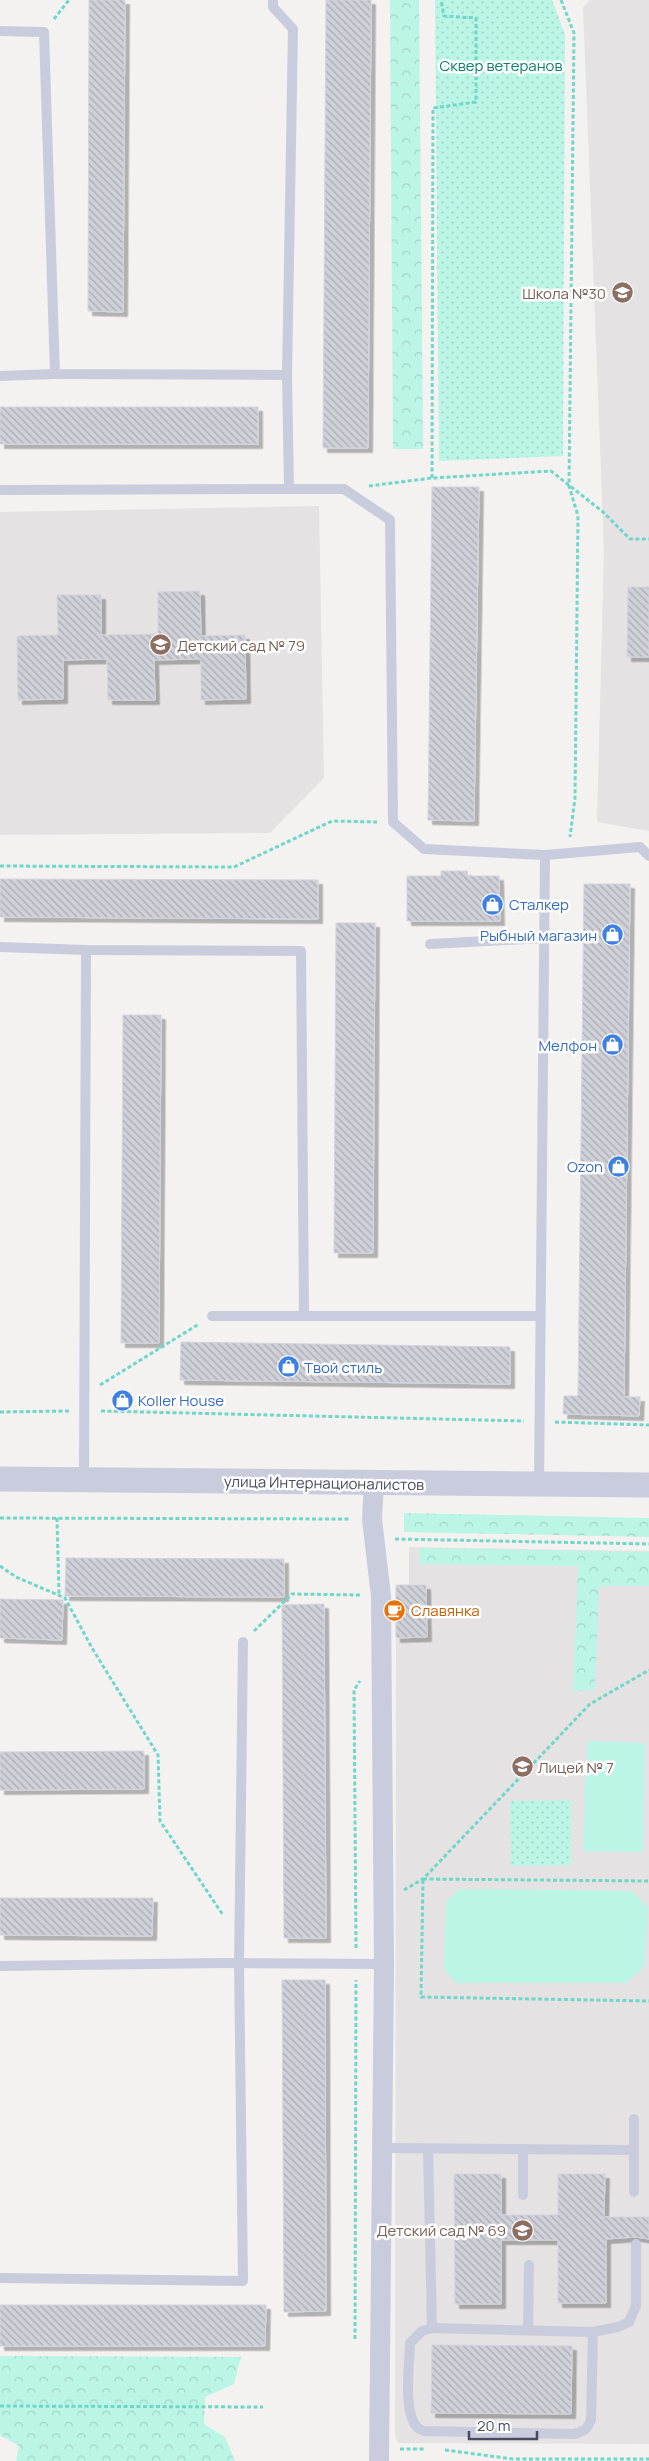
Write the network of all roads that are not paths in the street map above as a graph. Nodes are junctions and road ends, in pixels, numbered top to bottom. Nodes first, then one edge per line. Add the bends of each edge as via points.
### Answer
1 (273, 0) edge
2 (0, 31) edge
3 (55, 374) junction
4 (287, 375) junction
5 (0, 376) edge
6 (289, 489) junction
7 (0, 490) edge
8 (545, 855) junction
9 (649, 856) edge
10 (544, 938) junction
11 (430, 944) dead end
12 (0, 947) edge
13 (86, 950) junction
14 (212, 1316) road end
15 (304, 1316) junction
16 (538, 1316) junction
17 (0, 1479) edge
18 (84, 1480) junction
19 (374, 1483) junction
20 (538, 1485) junction
21 (649, 1485) edge
22 (243, 1642) road end
23 (239, 1964) junction
24 (384, 1964) junction
25 (0, 1966) edge
26 (634, 2119) dead end
27 (383, 2148) junction
28 (428, 2149) junction
29 (523, 2149) junction
30 (633, 2150) junction
31 (634, 2192) dead end
32 (523, 2195) dead end
33 (636, 2244) dead end
34 (529, 2265) dead end
35 (0, 2278) edge
36 (432, 2328) junction
37 (528, 2330) junction
38 (593, 2332) junction
39 (379, 2455) edge

1 - 4 lane via 273,7 293,29
2 - 3 lane via 44,32
3 - 4 lane
3 - 5 lane
4 - 6 lane
6 - 7 lane
6 - 8 lane via 344,489 390,520 393,822 424,849
8 - 9 lane via 640,847
8 - 10 lane
10 - 11 lane
10 - 16 lane
12 - 13 lane
13 - 15 lane via 301,951
13 - 18 lane
14 - 15 lane
15 - 16 lane
16 - 20 lane
17 - 18 street, улица Интернационалистов
18 - 19 street, улица Интернационалистов
19 - 20 street, улица Интернационалистов
19 - 24 street via 372,1519 381,1596
20 - 21 street, улица Интернационалистов
22 - 23 lane
23 - 24 lane
23 - 25 lane
23 - 35 lane via 243,2281
24 - 27 street
26 - 30 lane
27 - 28 lane
27 - 39 street
28 - 29 lane
28 - 36 lane
29 - 30 lane
29 - 32 lane
30 - 31 lane
33 - 38 lane via 636,2306 629,2322
34 - 37 lane
36 - 37 lane
36 - 38 lane via 422,2330 410,2343 408,2410 417,2429 565,2434 584,2432 588,2427
37 - 38 lane

